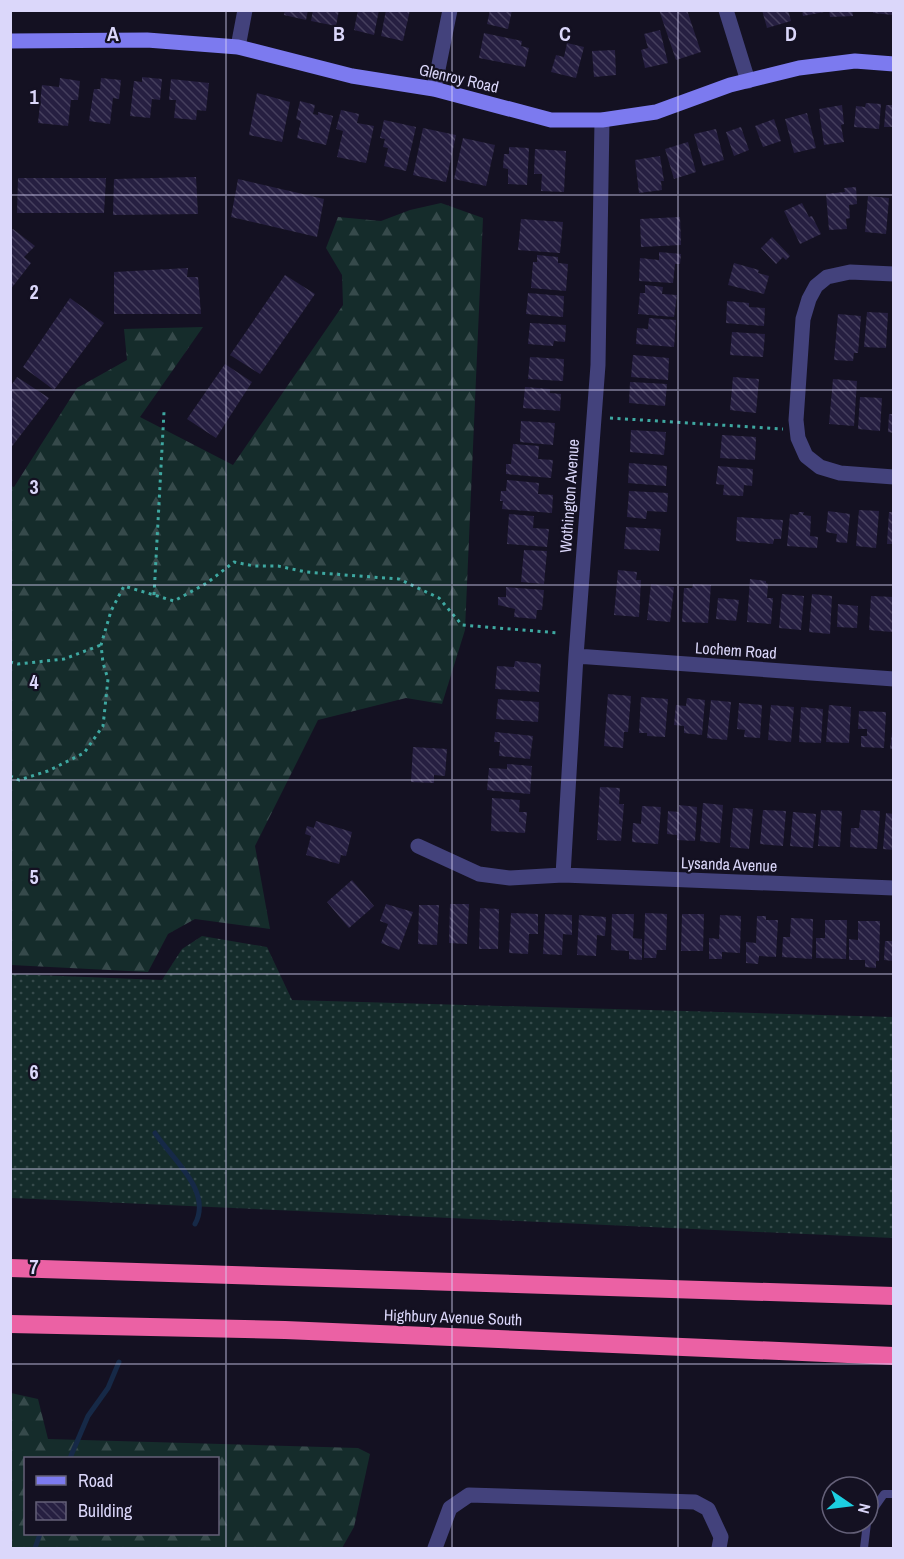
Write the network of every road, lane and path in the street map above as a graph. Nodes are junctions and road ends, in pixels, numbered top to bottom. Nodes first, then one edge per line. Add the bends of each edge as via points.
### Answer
1 (245, 10) edge
2 (450, 10) edge
3 (726, 10) edge
4 (10, 41) edge
5 (238, 47) junction
6 (894, 64) edge
7 (748, 81) junction
8 (434, 89) junction
9 (602, 120) junction
10 (894, 274) edge
11 (164, 411) dead end
12 (593, 417) junction
13 (797, 429) junction
14 (894, 477) edge
15 (154, 595) junction
16 (559, 633) dead end
17 (101, 645) junction
18 (576, 656) junction
19 (10, 662) edge
20 (894, 679) edge
21 (10, 776) edge
22 (418, 846) dead end
23 (563, 875) junction
24 (894, 888) edge
25 (10, 1268) edge
26 (894, 1296) edge
27 (10, 1324) edge
28 (894, 1356) edge
29 (894, 1494) edge
30 (880, 1500) edge
31 (435, 1548) edge
32 (719, 1548) edge

1 - 5 street
2 - 8 street
3 - 7 street
4 - 5 street, Glenroy Road via 147,40
5 - 8 street, Glenroy Road via 352,76
6 - 7 street, Glenroy Road via 855,61 799,68
7 - 9 street, Glenroy Road via 656,112
8 - 9 street, Glenroy Road via 551,120
9 - 12 street, Wothington Avenue via 598,365
10 - 13 street via 850,272 827,277 816,286 803,320
11 - 15 path
12 - 13 path
12 - 18 street, Wothington Avenue
13 - 14 street via 806,456 820,467 840,473
15 - 16 path via 174,601 234,562 278,566 399,579 439,598 462,625
15 - 17 path via 124,586 111,611
17 - 19 path via 64,659
17 - 21 path via 108,679 103,726 84,753 48,771 19,780
18 - 20 street, Lochem Road
18 - 23 street, Wothington Avenue
22 - 23 street, Lysanda Avenue via 478,874 510,878
23 - 24 street, Lysanda Avenue
25 - 26 highway
27 - 28 highway, Highbury Avenue South via 285,1330
29 - 30 lane via 884,1494
31 - 32 street via 450,1508 469,1495 695,1502 708,1509 721,1537

